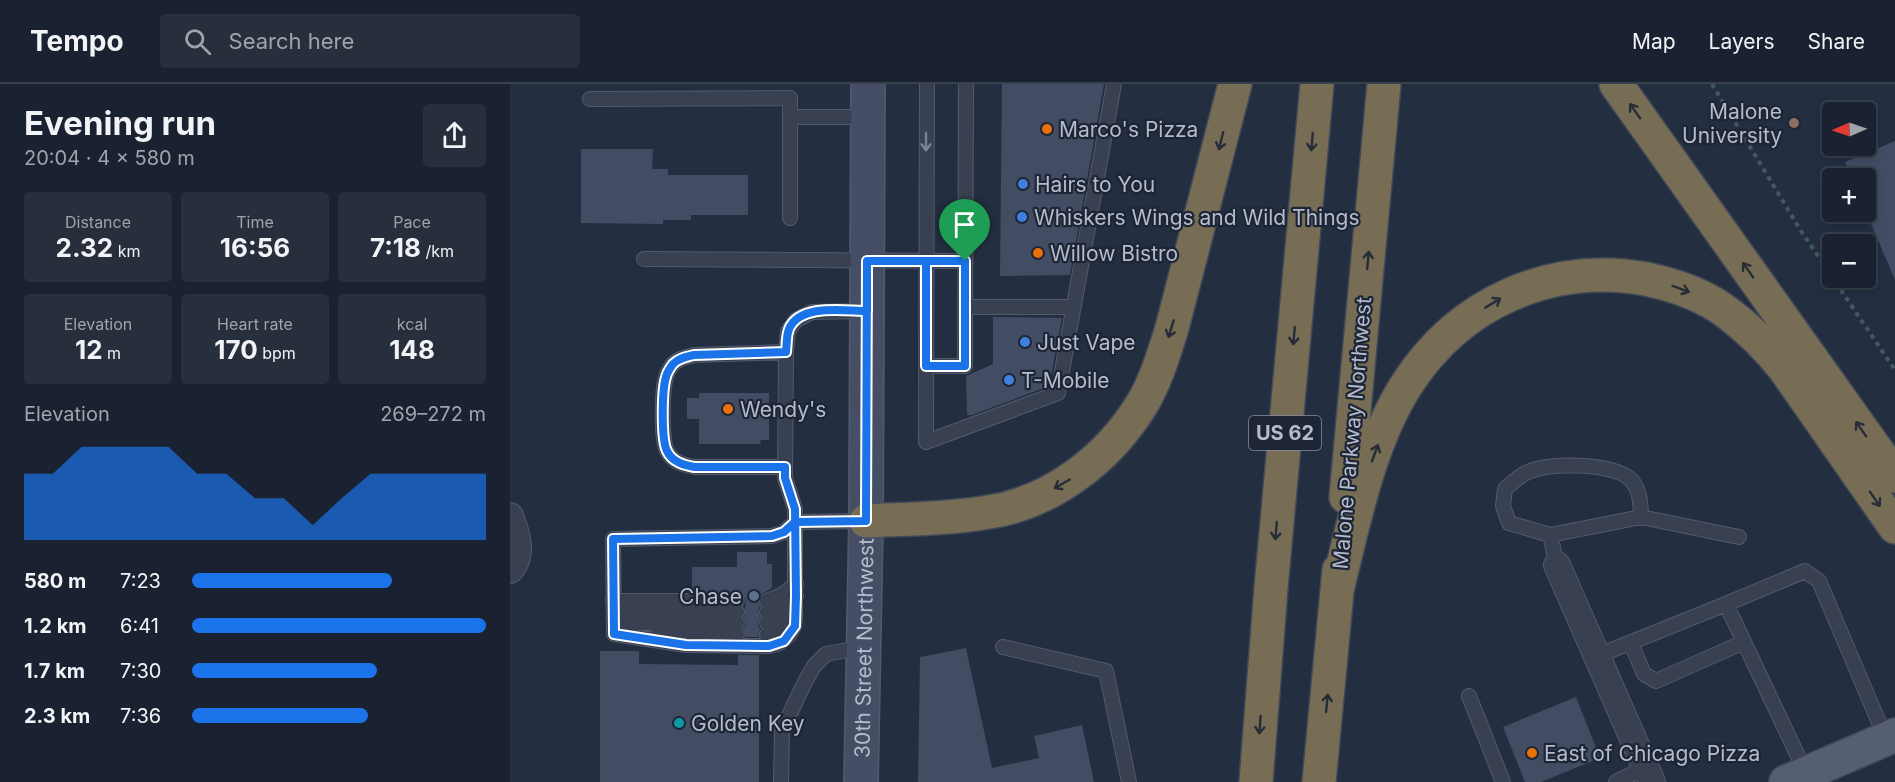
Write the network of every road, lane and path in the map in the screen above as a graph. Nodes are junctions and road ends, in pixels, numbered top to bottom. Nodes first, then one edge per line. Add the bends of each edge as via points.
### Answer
1 (868, 84) edge
2 (927, 84) edge
3 (966, 84) edge
4 (1114, 84) edge
5 (1235, 84) edge
6 (1317, 84) edge
7 (1384, 84) edge
8 (1616, 84) edge
9 (1712, 84) edge
10 (590, 99) dead end
11 (790, 117) junction
12 (868, 117) junction
13 (790, 218) dead end
14 (644, 259) dead end
15 (867, 261) junction
16 (926, 261) junction
17 (965, 261) junction
18 (965, 307) junction
19 (1074, 307) junction
20 (867, 311) junction
21 (786, 352) junction
22 (926, 366) junction
23 (1895, 370) edge
24 (785, 467) junction
25 (1895, 476) edge
26 (510, 516) edge
27 (1641, 517) junction
28 (866, 521) junction
29 (795, 522) junction
30 (1895, 528) edge
31 (1550, 536) junction
32 (1739, 537) dead end
33 (1557, 565) joint
34 (510, 570) edge
35 (1338, 590) junction
36 (795, 601) junction
37 (1726, 604) junction
38 (614, 617) junction
39 (1744, 642) junction
40 (1631, 643) junction
41 (863, 647) junction
42 (1004, 647) dead end
43 (1597, 656) junction
44 (1469, 696) dead end
45 (1891, 737) edge
46 (1649, 775) edge
47 (1796, 778) edge
48 (781, 782) edge
49 (861, 782) edge
50 (1129, 782) edge
51 (1256, 782) edge
52 (1319, 782) edge
53 (1503, 782) edge
54 (1616, 782) edge

1 - 12 main road, 30th Street Northwest
2 -> 16 lane
3 - 17 lane
4 - 19 lane
5 -> 28 highway via 1162,358 1142,404 1114,441 1066,482 1009,508 931,519
6 -> 51 highway, US 62
35 -> 7 highway, Malone Parkway Northwest / US 62
25 -> 8 highway
9 - 23 path via 1801,231
10 - 11 lane via 790,98
11 - 12 lane
11 - 13 lane
12 - 15 main road, 30th Street Northwest
14 - 15 lane
15 - 16 lane
15 - 20 main road, 30th Street Northwest
16 - 17 lane
16 - 22 lane
17 - 18 lane
18 - 19 lane
18 - 22 lane via 965,366
19 - 22 lane via 1059,393 926,442
20 - 21 lane via 819,312 800,317 788,331
20 - 28 main road, 30th Street Northwest
21 - 24 lane
21 - 24 lane via 681,358 666,375 664,387 664,440 674,459 694,467
24 - 29 lane
26 - 34 street via 518,555
27 - 31 lane
27 - 31 lane via 1641,498 1630,479 1602,467 1554,466 1527,472 1505,489 1503,506 1509,522
27 - 32 lane
28 - 29 lane
28 - 41 main road, 30th Street Northwest
29 - 36 lane
29 - 38 lane via 772,536 613,539
35 -> 30 highway via 1358,509 1387,420 1424,361 1445,337 1498,300 1528,286 1590,274 1623,275 1680,288 1728,313 1764,344 1784,368
31 - 33 lane
33 - 43 street
52 -> 35 highway, Malone Parkway Northwest / US 62
36 - 36 lane via 782,629 767,618 782,606
36 - 38 lane via 795,626 779,643 769,646 686,645
37 - 39 lane
37 - 40 lane
37 - 45 lane via 1805,571 1819,581
38 - 38 lane via 737,618
39 - 40 lane via 1656,681 1644,674
39 - 47 lane
40 - 43 lane
41 - 48 lane via 826,654 814,666 782,730
41 - 49 main road, 30th Street Northwest
42 - 50 lane via 1106,671
43 - 46 street
44 - 53 lane
45 - 47 main road
46 - 54 lane

